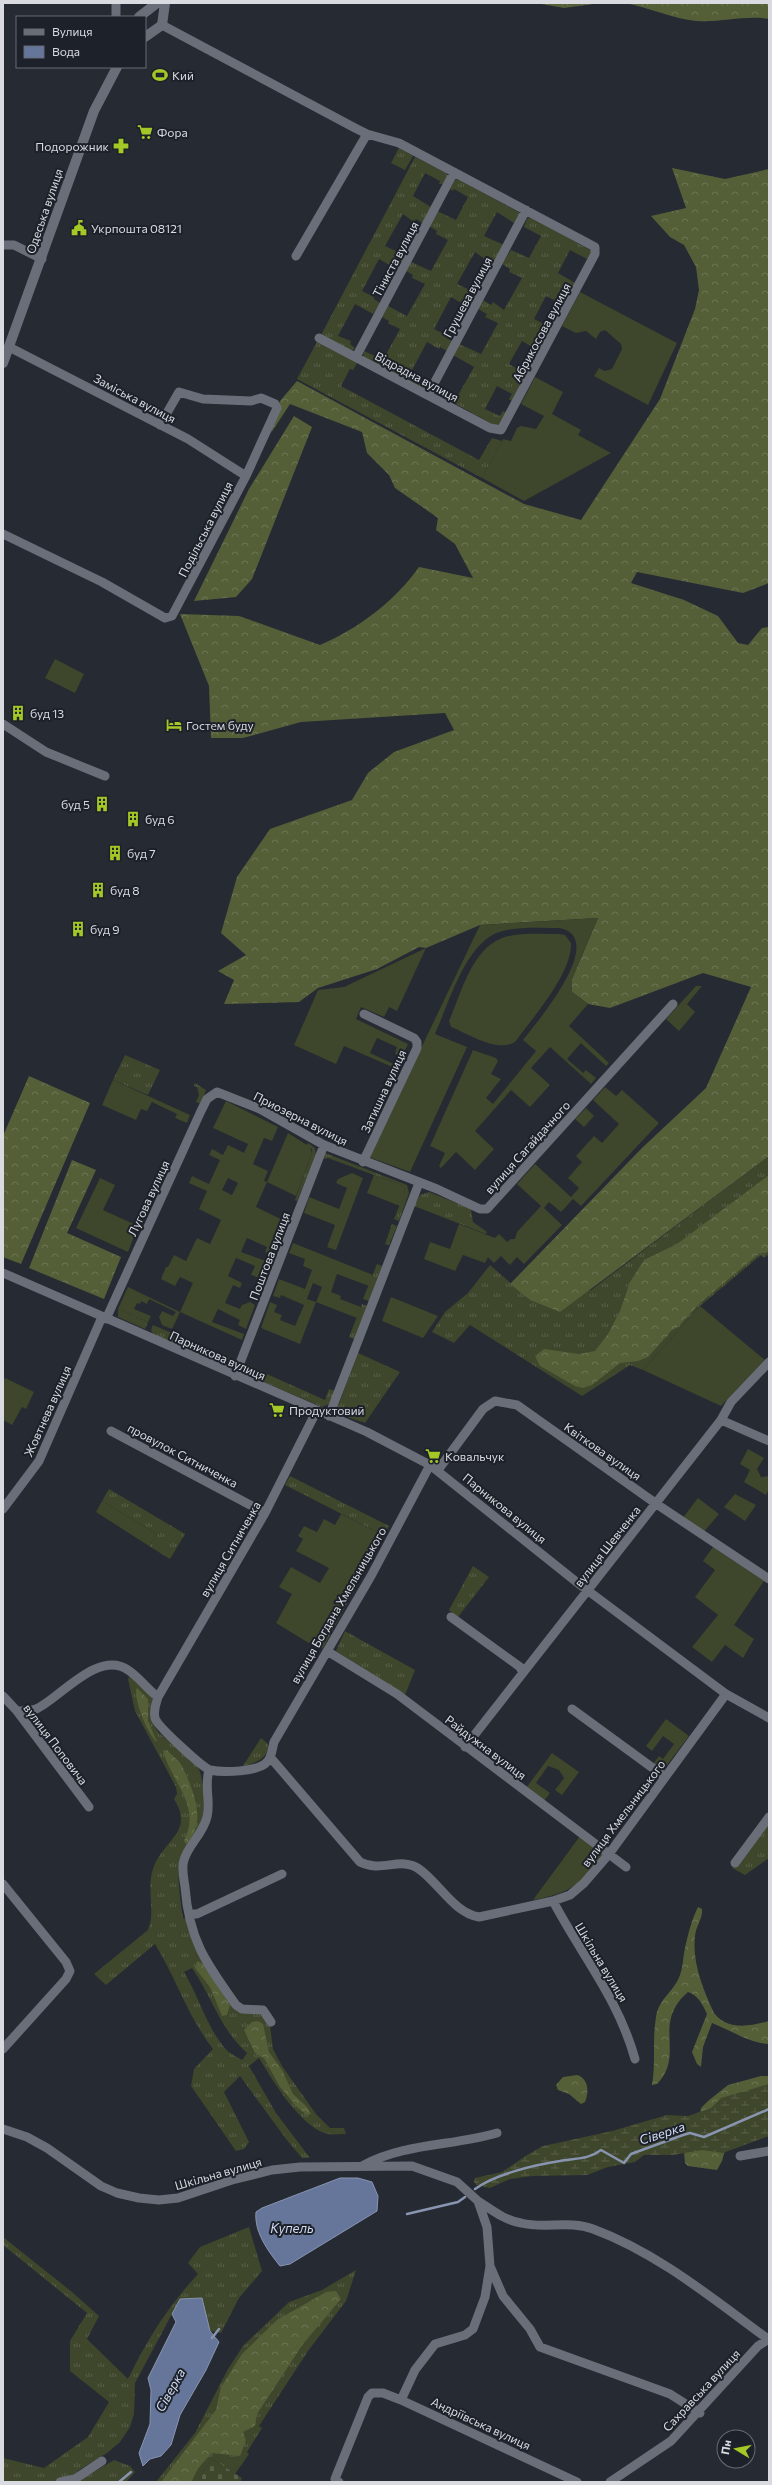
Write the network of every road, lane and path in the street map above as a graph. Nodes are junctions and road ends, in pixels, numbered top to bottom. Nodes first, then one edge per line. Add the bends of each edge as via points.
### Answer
1 (157, 3) edge
2 (165, 3) edge
3 (117, 4) edge
4 (149, 10) junction
5 (116, 16) edge
6 (140, 16) edge
7 (163, 22) junction
8 (146, 36) edge
9 (116, 68) edge
10 (367, 134) junction
11 (454, 172) junction
12 (526, 210) junction
13 (3, 246) edge
14 (296, 256) dead end
15 (42, 259) junction
16 (319, 338) dead end
17 (9, 347) junction
18 (356, 357) junction
19 (3, 363) edge
20 (428, 395) junction
21 (160, 425) junction
22 (504, 427) joint
23 (246, 476) junction
24 (3, 534) edge
25 (3, 724) edge
26 (105, 776) dead end
27 (673, 1004) dead end
28 (364, 1014) dead end
29 (217, 1092) joint
30 (324, 1145) junction
31 (364, 1162) junction
32 (419, 1183) junction
33 (3, 1273) edge
34 (104, 1318) junction
35 (769, 1362) edge
36 (235, 1376) junction
37 (317, 1410) junction
38 (329, 1416) junction
39 (721, 1420) junction
40 (111, 1431) dead end
41 (769, 1441) edge
42 (430, 1465) junction
43 (438, 1470) junction
44 (656, 1502) junction
45 (3, 1509) edge
46 (265, 1513) junction
47 (769, 1579) edge
48 (589, 1590) junction
49 (451, 1616) dead end
50 (327, 1651) junction
51 (523, 1673) junction
52 (726, 1694) junction
53 (3, 1696) edge
54 (158, 1697) junction
55 (572, 1709) dead end
56 (17, 1711) junction
57 (769, 1718) edge
58 (465, 1747) junction
59 (270, 1758) junction
60 (209, 1770) junction
61 (665, 1777) junction
62 (89, 1807) dead end
63 (769, 1817) edge
64 (609, 1854) junction
65 (735, 1863) dead end
66 (626, 1867) dead end
67 (282, 1874) dead end
68 (3, 1884) edge
69 (553, 1901) junction
70 (189, 1914) junction
71 (271, 2022) dead end
72 (3, 2049) edge
73 (635, 2059) dead end
74 (3, 2129) edge
75 (497, 2133) dead end
76 (769, 2151) edge
77 (740, 2156) dead end
78 (362, 2167) junction
79 (478, 2201) junction
80 (490, 2266) junction
81 (769, 2339) edge
82 (401, 2400) junction
83 (700, 2413) junction
84 (102, 2461) dead end
85 (60, 2482) edge
86 (339, 2482) edge
87 (577, 2482) edge
88 (610, 2482) edge

1 - 4 street
2 - 7 street
3 - 5 street
4 - 6 street
4 - 7 street via 159,12
7 - 8 street
7 - 10 street
9 - 15 street, Одеська вулиця via 86,132
10 - 11 street via 398,143
10 - 14 street
11 - 12 street
11 - 18 street, Тіниста вулиця
12 - 20 street, Грушева вулиця
12 - 22 street, Абрикосова вулиця via 595,247 596,254
13 - 15 street via 14,245
15 - 17 street, Одеська вулиця
16 - 18 street, Відрадна вулиця
17 - 19 street, Одеська вулиця
17 - 21 street, Заміська вулиця
18 - 20 street, Відрадна вулиця
20 - 22 street, Відрадна вулиця via 490,428 501,430
21 - 23 street, Заміська вулиця
21 - 23 street, Подільська вулиця via 179,392 203,399 261,398 275,404 276,408
23 - 24 street, Подільська вулиця via 181,602 172,616 165,618 102,582
25 - 26 street via 46,752
27 - 32 street, вулиця Сагайдачного via 487,1209 480,1209
28 - 31 street, Затишна вулиця via 414,1038 417,1042
29 - 30 street, Приозерна вулиця via 260,1109
29 - 34 street, Лугова вулиця via 207,1099 201,1111
30 - 31 street, Приозерна вулиця
30 - 36 street, Поштова вулиця
31 - 32 street, Приозерна вулиця
32 - 38 street
33 - 34 street, Парникова вулиця
34 - 36 street, Парникова вулиця
34 - 45 street, Жовтнева вулиця via 39,1461
35 - 39 street, вулиця Шевченка via 731,1402
36 - 37 street, Парникова вулиця
37 - 38 street, Парникова вулиця
37 - 46 street, вулиця Ситниченка
38 - 42 street, Парникова вулиця via 367,1432
39 - 41 street
39 - 44 street, вулиця Шевченка
40 - 46 street, провулок Ситниченка
42 - 43 street, Парникова вулиця
42 - 50 street, вулиця Богдана Хмельницького
43 - 44 street, Квіткова вулиця via 483,1409 495,1401 504,1401 517,1405
43 - 48 street, Парникова вулиця
44 - 47 street, Квіткова вулиця
44 - 48 street, вулиця Шевченка
46 - 54 street, вулиця Ситниченка
48 - 51 street, вулиця Шевченка
48 - 52 street, Парникова вулиця
49 - 51 street via 520,1667
50 - 58 street, Райдужна вулиця via 397,1694
50 - 59 street, вулиця Богдана Хмельницького via 274,1742
51 - 58 street, вулиця Шевченка
52 - 57 street, Парникова вулиця
52 - 61 street, вулиця Хмельницького
53 - 56 street, вулиця Поповича
54 - 56 street via 127,1669 111,1666 90,1672 76,1680 36,1709
54 - 60 street via 154,1708 159,1726
55 - 61 street
56 - 62 street, вулиця Поповича
58 - 64 street, Райдужна вулиця
59 - 60 street via 265,1764 248,1770
59 - 69 street, вулиця Хмельницького via 360,1862 370,1867 410,1864 420,1869 448,1898 473,1916 479,1917
60 - 70 street via 205,1782 207,1816 202,1832 184,1860
61 - 64 street, вулиця Хмельницького
63 - 65 street
64 - 66 street, Райдужна вулиця
64 - 69 street, вулиця Хмельницького via 570,1895
67 - 70 street via 197,1914
68 - 72 street via 66,1962 70,1971 66,1979
69 - 73 street, Шкільна вулиця via 610,1995 628,2034
70 - 71 street via 203,1958 236,2004 242,2009 264,2010
74 - 78 street, Шкільна вулиця via 27,2137 47,2148 101,2186 139,2198 178,2198 272,2170
75 - 78 street, Шкільна вулиця via 478,2139 382,2155
76 - 77 street
78 - 79 street, Шкільна вулиця via 395,2164 425,2169 457,2182
79 - 80 street, Шкільна вулиця via 488,2228
79 - 81 street via 502,2217 522,2224 570,2223 593,2229 665,2266
80 - 82 street, Шкільна вулиця via 485,2297 472,2329 465,2335 435,2344 415,2370
80 - 83 street via 503,2296 530,2329 540,2347 670,2394
81 - 83 street, Сахравська вулиця via 758,2346
82 - 86 street, Андріївська вулиця via 383,2393 372,2393 368,2397 335,2479
82 - 87 street, Андріївська вулиця
83 - 88 street, Сахравська вулиця via 671,2441
84 - 85 street via 75,2479

